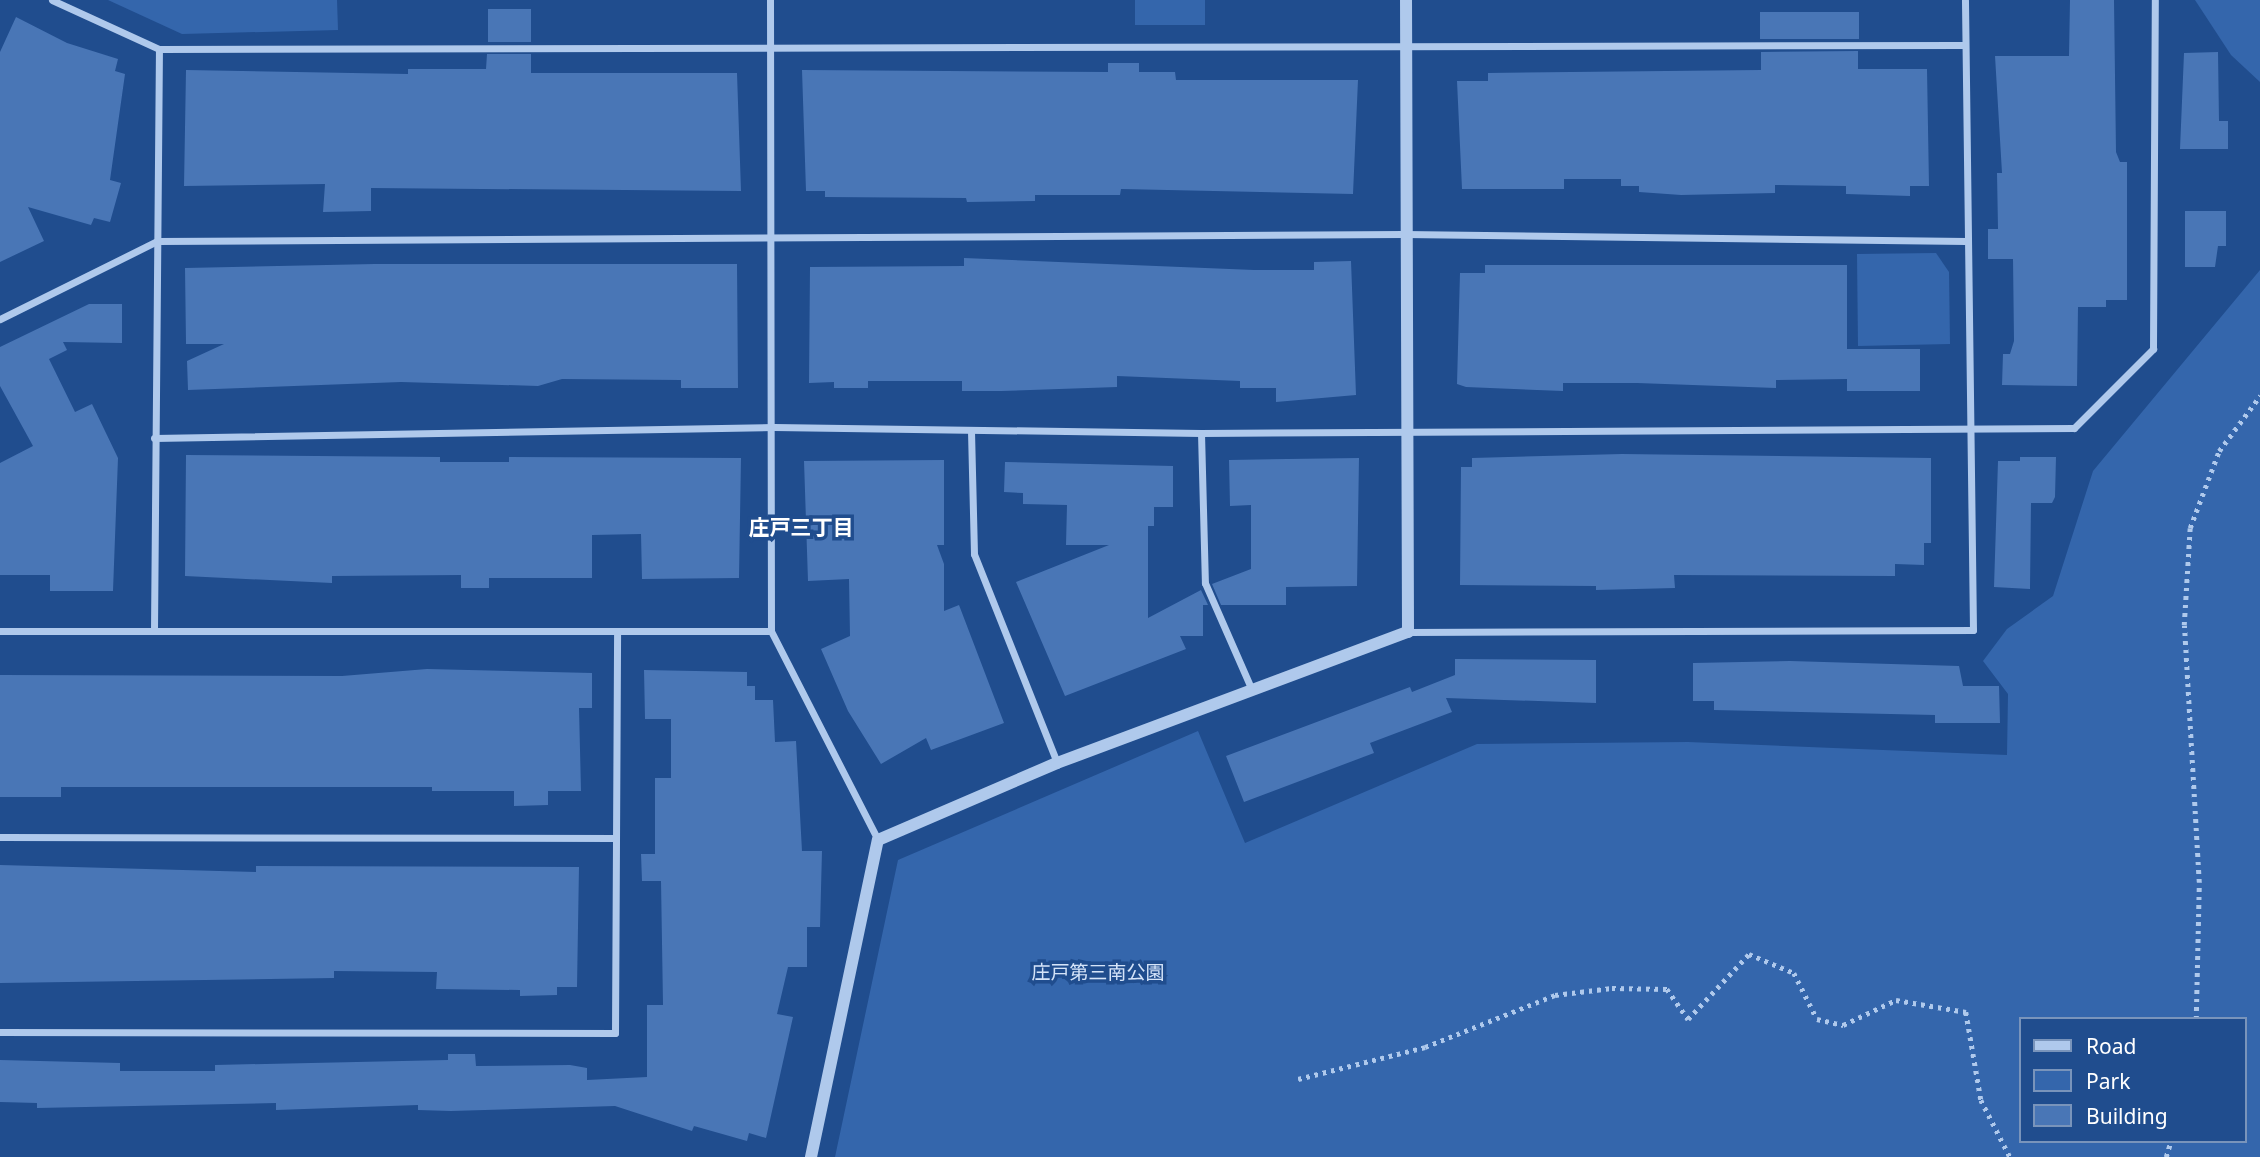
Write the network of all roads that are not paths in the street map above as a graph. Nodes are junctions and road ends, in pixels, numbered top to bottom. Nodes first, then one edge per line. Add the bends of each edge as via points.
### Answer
1 (52, 0) edge
2 (770, 0) edge
3 (1406, 0) edge
4 (1965, 0) edge
5 (2155, 0) edge
6 (771, 46) junction
7 (1965, 46) junction
8 (1406, 48) junction
9 (159, 49) junction
10 (1404, 234) junction
11 (775, 239) junction
12 (157, 241) junction
13 (1966, 241) junction
14 (0, 319) edge
15 (774, 427) junction
16 (971, 431) junction
17 (1967, 431) junction
18 (1406, 432) junction
19 (1201, 433) junction
20 (154, 438) junction
21 (154, 630) junction
22 (0, 631) edge
23 (771, 631) junction
24 (617, 632) junction
25 (1408, 632) junction
26 (1251, 688) junction
27 (1056, 763) junction
28 (0, 837) edge
29 (615, 838) junction
30 (877, 840) junction
31 (0, 1032) edge
32 (811, 1157) edge

1 - 9 street
2 - 6 street
3 - 8 street
4 - 7 street
5 - 17 street via 2153,349 2074,428
6 - 8 street
6 - 9 street
6 - 11 street
7 - 8 street
7 - 13 street
8 - 10 street
9 - 12 street
10 - 11 street
10 - 13 street
10 - 18 street
11 - 12 street
11 - 15 street
12 - 14 street
12 - 20 street
13 - 17 street
15 - 16 street
15 - 20 street
15 - 23 street
16 - 19 street
16 - 27 street via 974,554
17 - 18 street
17 - 25 street via 1973,630
18 - 19 street
18 - 25 street
19 - 26 street via 1205,583
20 - 21 street
21 - 22 street
21 - 24 street
23 - 24 street
23 - 30 street
24 - 29 street
25 - 26 street
26 - 27 street
27 - 30 street
28 - 29 street
29 - 31 street via 615,1033
30 - 32 street

